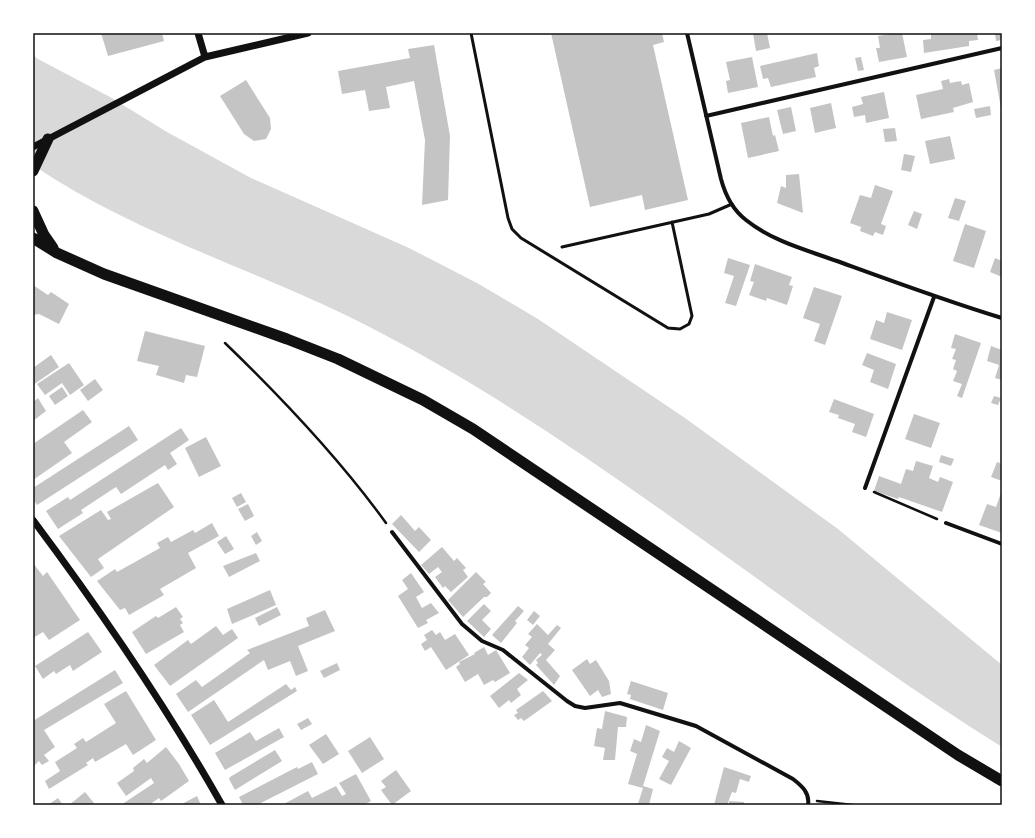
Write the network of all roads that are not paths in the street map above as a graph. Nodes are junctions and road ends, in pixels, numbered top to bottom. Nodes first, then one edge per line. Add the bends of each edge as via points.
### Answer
1 (198, 33) edge
2 (308, 33) edge
3 (470, 33) edge
4 (687, 33) edge
5 (1002, 48) edge
6 (205, 56) junction
7 (706, 116) junction
8 (48, 139) junction
9 (33, 147) edge
10 (33, 171) edge
11 (732, 204) junction
12 (33, 211) edge
13 (672, 222) junction
14 (33, 238) edge
15 (562, 246) dead end
16 (57, 253) junction
17 (934, 297) junction
18 (1002, 318) edge
19 (865, 488) road end
20 (33, 520) edge
21 (946, 523) road end
22 (392, 532) road end
23 (1002, 544) edge
24 (1002, 781) edge
25 (808, 803) edge
26 (222, 805) edge

1 - 6 street
2 - 6 street
3 - 13 lane via 508,218 512,229 521,238 668,328 680,329 689,324 692,316
4 - 7 street
5 - 7 street
6 - 8 street
7 - 11 street via 721,179
8 - 9 street
8 - 10 highway
11 - 13 lane via 709,214
11 - 17 street via 757,228 786,242
12 - 16 highway via 44,235
13 - 15 lane
14 - 16 highway
16 - 24 highway via 104,274 294,342 379,377 423,400 473,429 958,755
17 - 18 street
17 - 19 street
20 - 26 street via 173,723
21 - 23 street
22 - 25 street via 462,624 482,641 503,650 576,706 585,708 620,703 696,726 793,779 804,788

